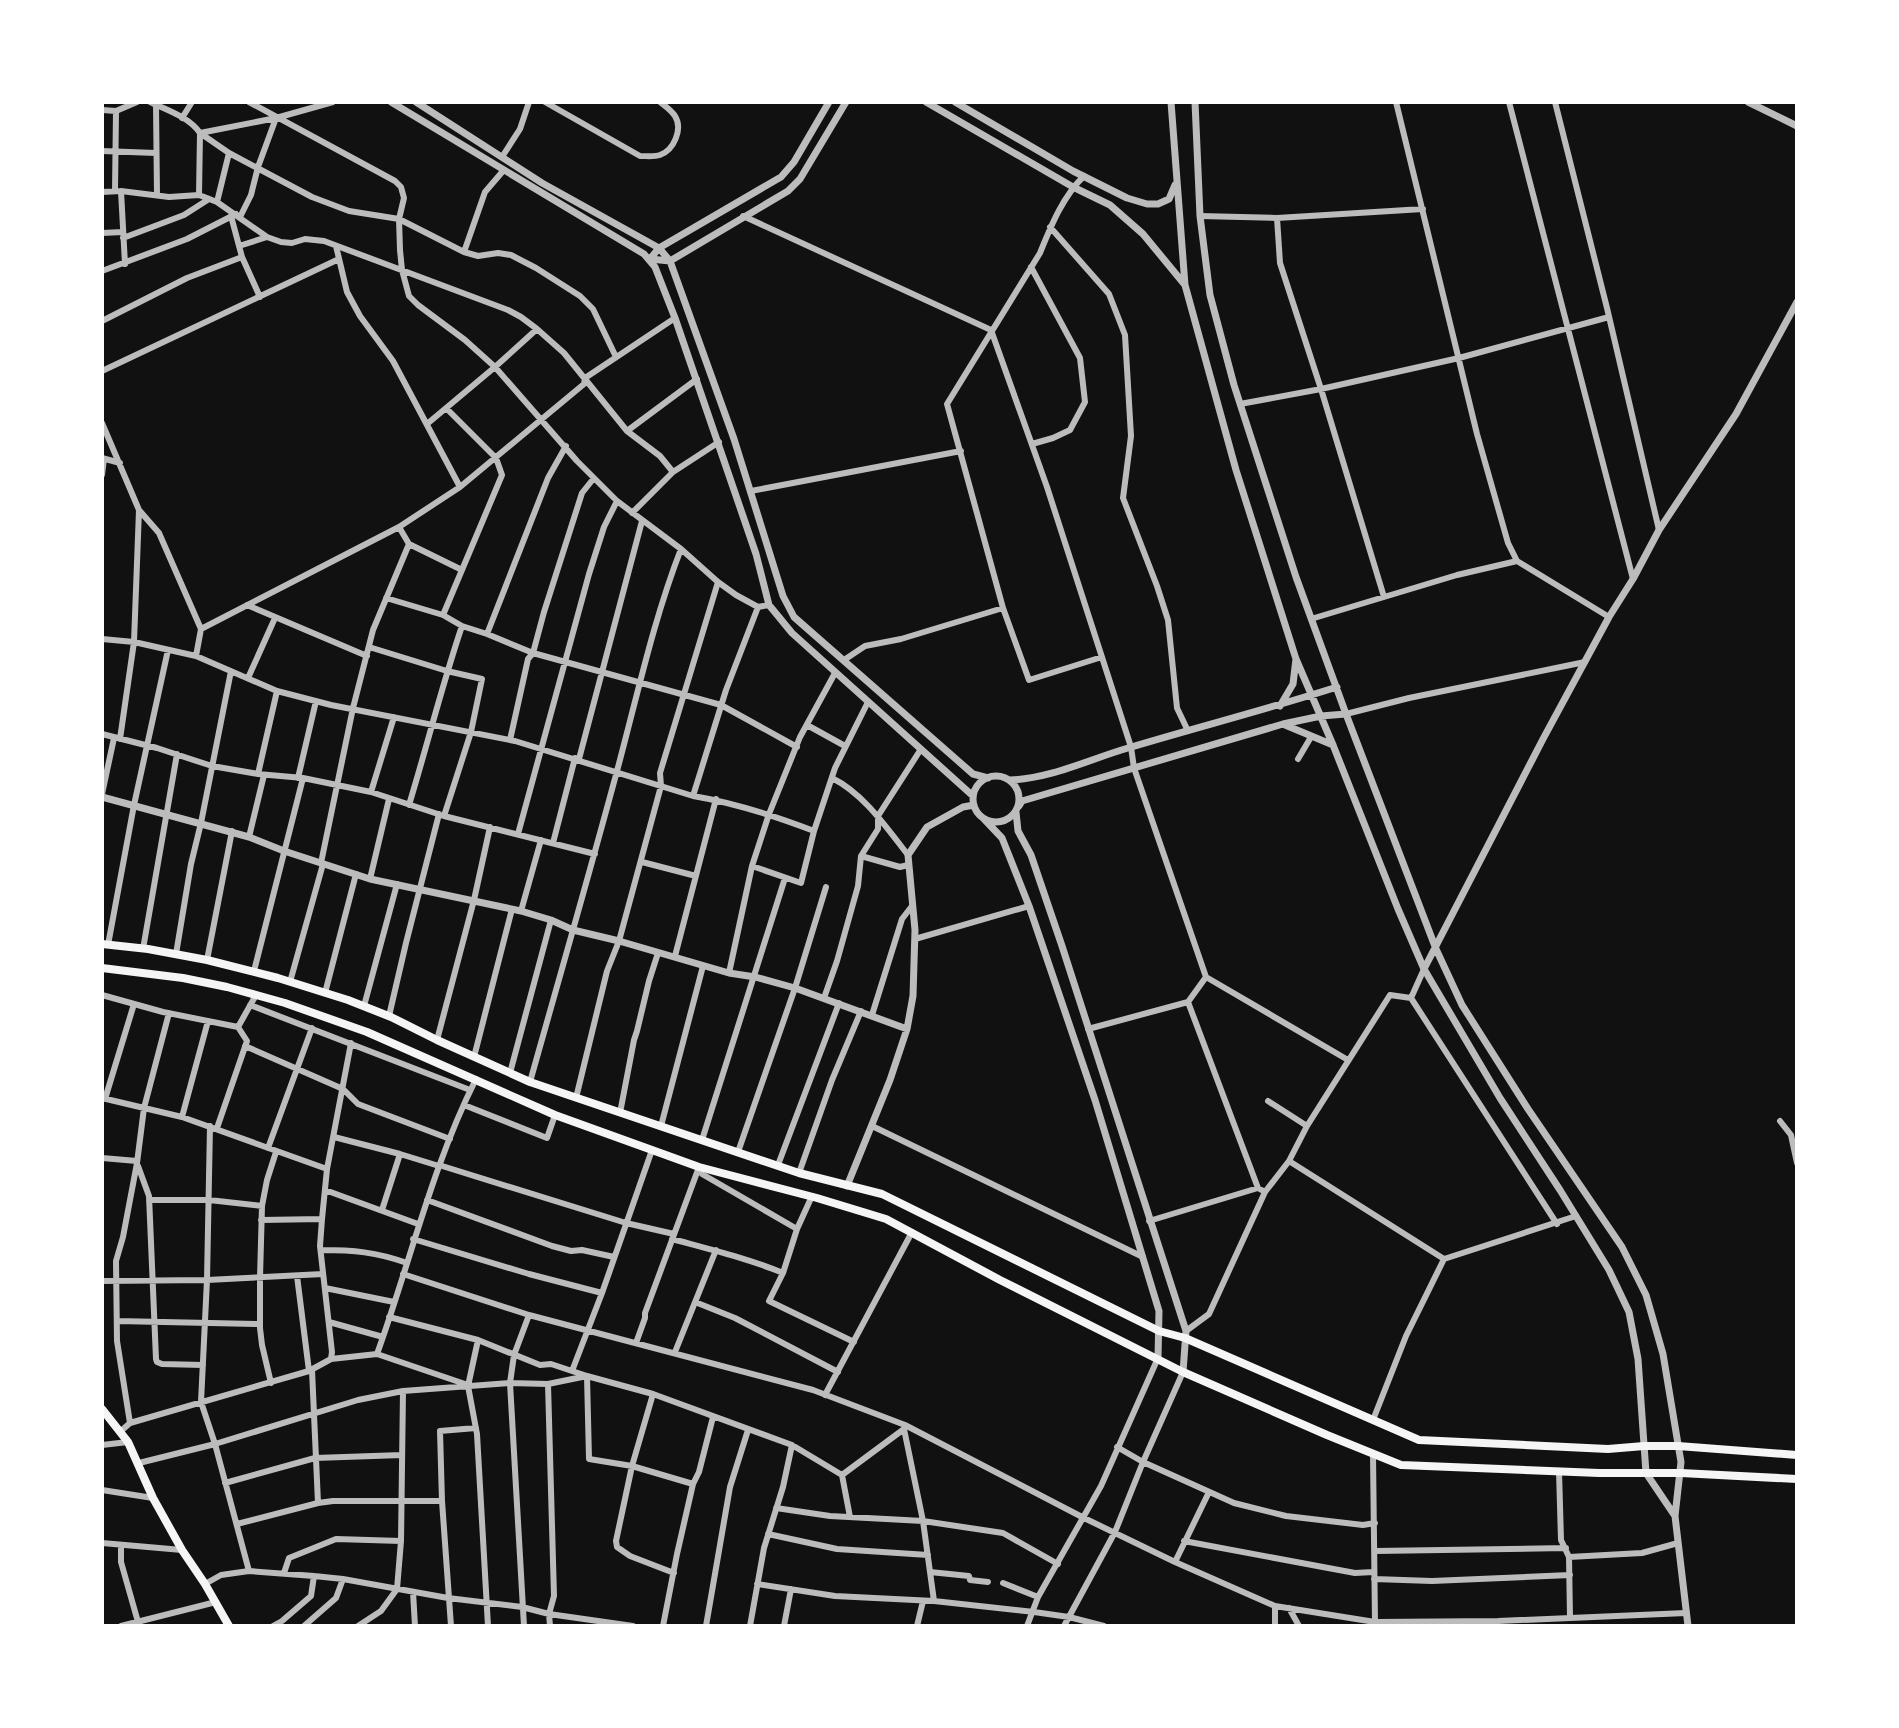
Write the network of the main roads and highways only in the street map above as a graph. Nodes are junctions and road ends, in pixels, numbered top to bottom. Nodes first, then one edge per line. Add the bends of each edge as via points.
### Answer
1 (105, 945) edge
2 (102, 968) edge
3 (102, 1409) edge
4 (1797, 1455) edge
5 (1797, 1479) edge
6 (225, 1625) edge

1 - 4 main road via 207,960 325,993 389,1016 530,1082 799,1173 882,1194 1159,1331 1186,1335 1419,1440 1608,1449 1678,1446
2 - 5 main road via 183,978 285,1003 652,1150 886,1219 1183,1372 1401,1465
3 - 6 main road via 128,1442 153,1498

